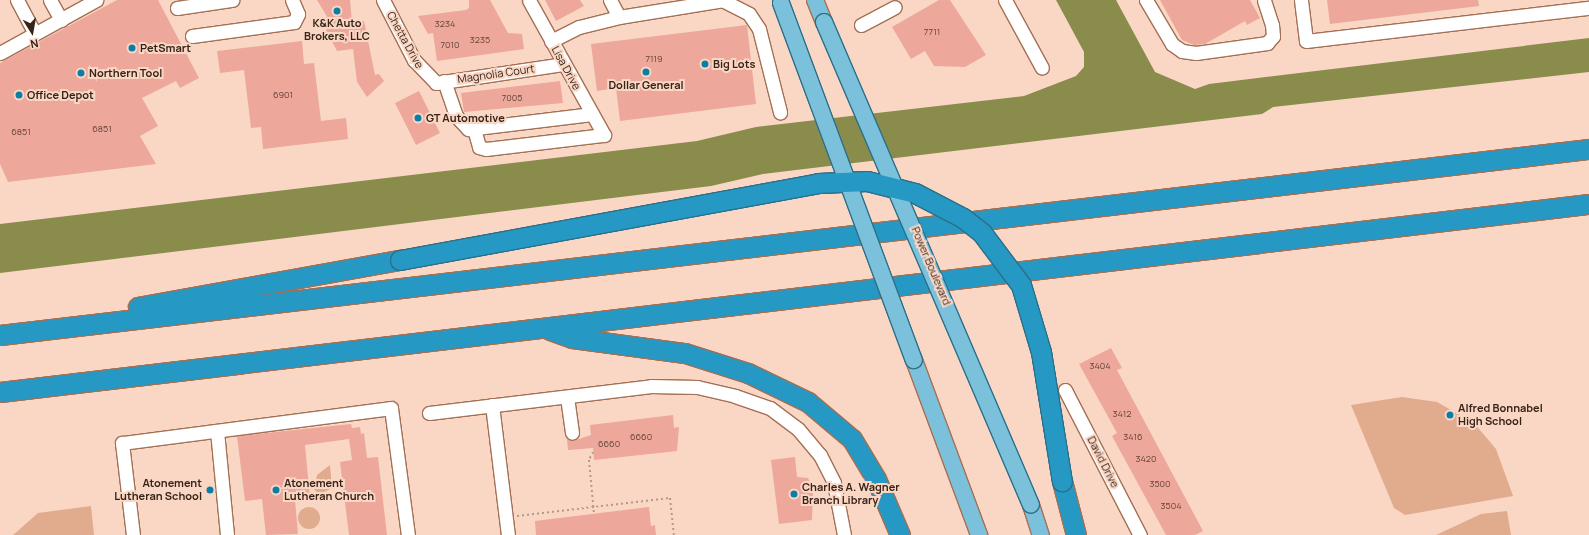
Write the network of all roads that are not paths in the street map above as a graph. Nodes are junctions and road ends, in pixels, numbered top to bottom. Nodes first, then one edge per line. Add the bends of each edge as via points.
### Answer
1 (17, 0) edge
2 (50, 0) edge
3 (232, 0) edge
4 (292, 0) edge
5 (383, 0) edge
6 (529, 0) edge
7 (610, 0) edge
8 (724, 0) edge
9 (815, 0) edge
10 (1005, 0) edge
11 (1146, 0) edge
12 (1264, 0) edge
13 (1301, 0) edge
14 (91, 1) edge
15 (780, 2) edge
16 (895, 7) dead end
17 (177, 8) dead end
18 (1589, 8) edge
19 (619, 17) junction
20 (61, 20) junction
21 (861, 25) dead end
22 (35, 34) junction
23 (192, 36) dead end
24 (551, 40) junction
25 (1, 50) edge
26 (563, 64) junction
27 (1042, 68) dead end
28 (430, 78) joint
29 (444, 82) junction
30 (780, 112) dead end
31 (592, 114) junction
32 (474, 129) junction
33 (1589, 139) edge
34 (1589, 149) edge
35 (1442, 166) junction
36 (1589, 204) edge
37 (544, 328) junction
38 (0, 332) edge
39 (0, 335) edge
40 (1065, 390) dead end
41 (0, 392) edge
42 (568, 397) junction
43 (492, 405) junction
44 (429, 413) dead end
45 (216, 431) junction
46 (572, 433) dead end
47 (133, 535) edge
48 (227, 535) edge
49 (408, 535) edge
50 (508, 535) edge
51 (844, 535) edge
52 (900, 535) edge
53 (979, 535) edge
54 (1041, 535) edge
55 (1076, 535) edge
56 (1140, 535) edge

1 - 22 street
2 - 20 street
3 - 17 street
4 - 23 street via 298,14 294,22
5 - 28 street, Chetta Drive via 414,60
6 - 24 street, Lisa Drive
7 - 19 street
8 - 19 street
8 - 30 street via 749,14 759,29
9 - 54 main road, Power Boulevard, bridge via 1031,505
10 - 27 street
11 - 12 street via 1172,44 1182,51 1196,53 1267,43 1273,36
13 - 18 street via 1306,41
14 - 20 street
15 - 53 main road, bridge
16 - 21 street
19 - 24 street via 579,27
20 - 22 street
22 - 25 street
24 - 26 street, Lisa Drive
26 - 29 street, Magnolia Court
26 - 31 street, Lisa Drive
28 - 29 street, Magnolia Court via 436,83
29 - 32 street via 456,116 468,129
31 - 32 street
31 - 32 street, Lisa Drive via 604,135 486,149 479,146
33 - 35 highway
34 - 35 highway
35 - 39 highway
36 - 37 highway
37 - 41 highway
37 - 52 highway via 572,338 684,353 748,373 808,402 852,439 876,479
38 - 55 highway, bridge via 818,183 868,181 915,193 963,218 982,233 1021,285 1041,352 1062,481
40 - 56 street, David Drive
42 - 43 street
42 - 46 street
42 - 51 street via 651,386 696,387 770,408 798,429 820,455 834,483
43 - 44 street
43 - 50 street
45 - 47 street via 122,443
45 - 48 street
45 - 49 street via 391,408

